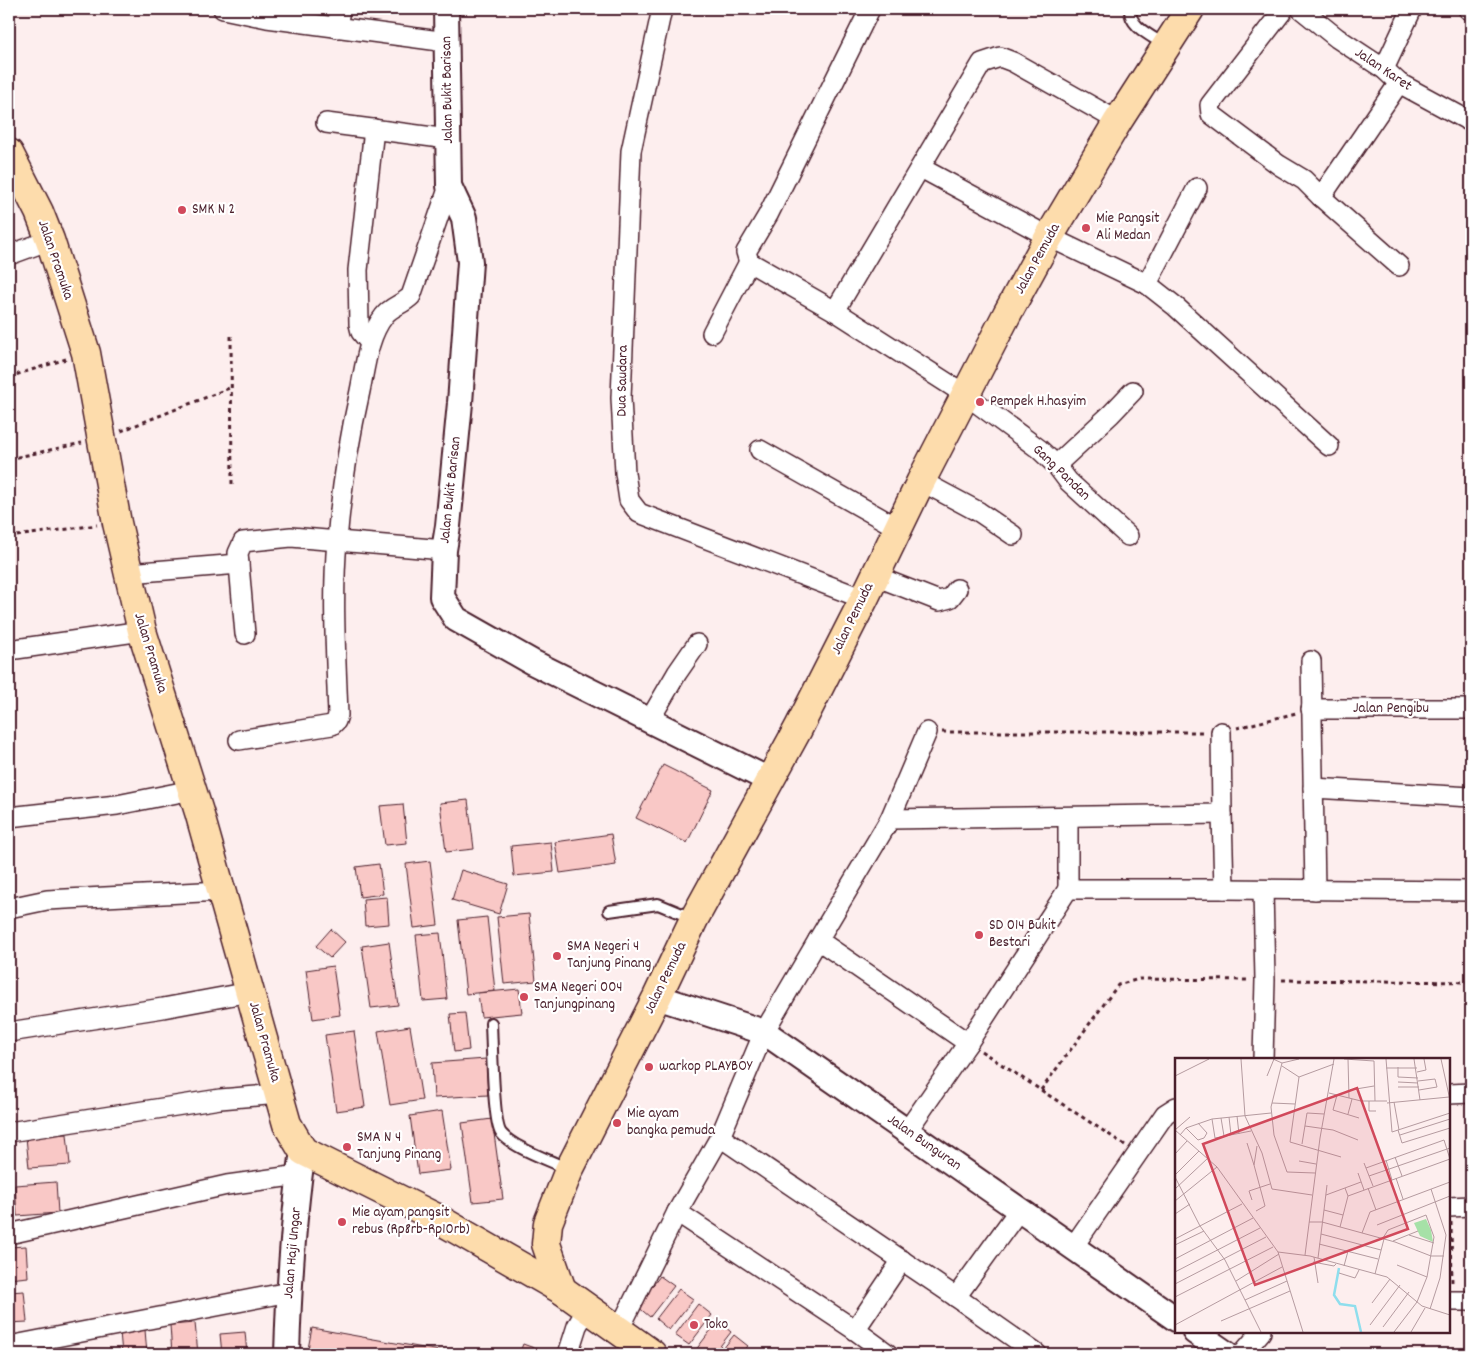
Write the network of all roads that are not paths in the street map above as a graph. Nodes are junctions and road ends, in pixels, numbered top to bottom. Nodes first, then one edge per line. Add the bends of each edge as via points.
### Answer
1 (223, 9) edge
2 (340, 9) edge
3 (446, 9) edge
4 (662, 9) edge
5 (870, 9) edge
6 (1130, 9) edge
7 (1190, 9) edge
8 (1284, 9) edge
9 (1301, 9) edge
10 (1412, 9) edge
11 (268, 13) edge
12 (337, 28) junction
13 (446, 42) junction
14 (1166, 45) junction
15 (1384, 69) junction
16 (1399, 83) junction
17 (1118, 121) junction
18 (1471, 122) edge
19 (326, 123) dead end
20 (374, 129) junction
21 (448, 139) junction
22 (9, 153) edge
23 (921, 168) junction
24 (449, 186) junction
25 (1197, 188) dead end
26 (1321, 197) junction
27 (1049, 237) junction
28 (50, 240) junction
29 (9, 255) edge
30 (749, 262) junction
31 (1399, 266) dead end
32 (1147, 284) junction
33 (835, 311) junction
34 (712, 333) dead end
35 (370, 343) junction
36 (1133, 390) dead end
37 (966, 395) junction
38 (1329, 446) dead end
39 (760, 450) dead end
40 (1056, 465) junction
41 (921, 481) junction
42 (898, 528) junction
43 (1013, 535) dead end
44 (1128, 536) dead end
45 (337, 541) junction
46 (444, 550) junction
47 (239, 564) junction
48 (129, 573) junction
49 (869, 587) junction
50 (958, 589) dead end
51 (142, 631) junction
52 (245, 634) dead end
53 (697, 644) dead end
54 (9, 650) edge
55 (1311, 661) dead end
56 (1311, 709) junction
57 (1471, 709) edge
58 (649, 721) junction
59 (927, 732) road end
60 (1221, 732) road end
61 (239, 740) dead end
62 (769, 780) junction
63 (1313, 788) junction
64 (192, 790) junction
65 (1471, 797) edge
66 (1222, 814) junction
67 (9, 817) edge
68 (1068, 817) junction
69 (890, 819) junction
70 (1068, 889) junction
71 (1224, 889) junction
72 (1263, 890) junction
73 (1315, 890) junction
74 (221, 891) junction
75 (1471, 891) edge
76 (9, 908) edge
77 (609, 911) dead end
78 (694, 919) junction
79 (818, 940) junction
80 (250, 992) junction
81 (658, 997) junction
82 (491, 1023) dead end
83 (9, 1032) edge
84 (764, 1032) junction
85 (968, 1043) junction
86 (1263, 1058) edge
87 (1471, 1093) edge
88 (278, 1094) junction
89 (1450, 1094) edge
90 (1175, 1108) edge
91 (907, 1131) junction
92 (9, 1132) edge
93 (720, 1137) junction
94 (301, 1163) junction
95 (569, 1170) junction
96 (1450, 1206) edge
97 (1471, 1206) edge
98 (1019, 1210) junction
99 (677, 1212) junction
100 (9, 1234) edge
101 (546, 1244) junction
102 (1073, 1247) junction
103 (902, 1260) junction
104 (519, 1266) junction
105 (562, 1290) junction
106 (288, 1292) junction
107 (956, 1297) junction
108 (1451, 1301) edge
109 (1471, 1301) edge
110 (587, 1309) junction
111 (1175, 1318) edge
112 (619, 1330) junction
113 (855, 1330) junction
114 (1196, 1333) edge
115 (1260, 1333) edge
116 (9, 1346) edge
117 (575, 1351) edge
118 (287, 1354) edge
119 (652, 1354) edge
120 (888, 1354) edge
121 (1037, 1354) edge
122 (1227, 1354) edge
123 (1242, 1354) edge

1 - 11 street
2 - 12 street
3 - 13 street, Jalan Bukit Barisan
4 - 49 street, Dua Saudara via 632,151 620,398 629,500 638,513
5 - 30 street via 768,215 746,252
6 - 14 lane via 1135,25
7 - 14 main road, Jalan Pemuda
8 - 26 street via 1210,105 1211,114 1304,180
9 - 15 street, Jalan Karet via 1336,38
10 - 15 street
11 - 12 street
12 - 13 street
13 - 21 street, Jalan Bukit Barisan
14 - 17 main road, Jalan Pemuda
15 - 16 street, Jalan Karet
16 - 18 street, Jalan Karet
16 - 26 street
17 - 23 street via 1000,57 982,64
17 - 27 main road, Jalan Pemuda
19 - 20 street
20 - 21 street
20 - 35 street via 358,270 359,324
21 - 24 street, Jalan Bukit Barisan
22 - 28 main road, Jalan Pramuka
23 - 27 street
23 - 33 street
24 - 35 street via 410,296 384,315
24 - 46 street, Jalan Bukit Barisan via 464,218 470,262 460,403
25 - 32 street
26 - 31 street
27 - 32 street
27 - 37 main road, Jalan Pemuda
28 - 29 street
28 - 48 main road, Jalan Pramuka via 86,353
30 - 33 street, Gang Pandan
30 - 34 street
32 - 38 street
33 - 37 street, Gang Pandan
35 - 45 street via 350,438
36 - 40 street
37 - 40 street, Gang Pandan
37 - 41 main road, Jalan Pemuda
39 - 42 street
40 - 44 street, Gang Pandan
41 - 42 main road, Jalan Pemuda
41 - 43 street via 980,512
42 - 49 main road, Jalan Pemuda
45 - 46 street
45 - 47 street via 291,537 243,542 238,553
45 - 61 street via 336,722
46 - 58 street, Jalan Bukit Barisan via 442,597 456,619 532,662
47 - 48 street
47 - 52 street
48 - 51 main road, Jalan Pramuka
49 - 50 street, Dua Saudara via 939,601 950,598
49 - 62 main road, Jalan Pemuda
51 - 54 street
51 - 64 main road, Jalan Pramuka
53 - 58 street
55 - 56 street
56 - 57 street, Jalan Pengibu
56 - 63 street
58 - 62 street, Jalan Bukit Barisan
59 - 69 street
60 - 66 street
62 - 78 main road, Jalan Pemuda
63 - 65 street
63 - 73 street
64 - 67 street via 117,804
64 - 74 main road, Jalan Pramuka
66 - 68 street
66 - 71 street
68 - 69 street
68 - 70 street
69 - 79 street
70 - 71 street
70 - 85 street
71 - 72 street
72 - 73 street
72 - 86 street
73 - 75 street
74 - 76 street via 47,900
74 - 80 main road, Jalan Pramuka
77 - 78 lane via 658,904
78 - 81 main road, Jalan Pemuda
79 - 84 street
79 - 85 street
80 - 83 street
80 - 88 main road, Jalan Pramuka
81 - 84 street, Jalan Bunguran
81 - 95 main road, Jalan Pemuda
82 - 95 lane via 495,1112 499,1131 511,1142
84 - 91 street, Jalan Bunguran
84 - 93 street
85 - 91 street
87 - 89 street
88 - 92 street via 220,1099
88 - 94 main road, Jalan Pramuka
90 - 102 street via 1165,1114
91 - 98 street, Jalan Bunguran
93 - 99 street
93 - 103 street
94 - 100 street via 227,1185
94 - 104 main road via 433,1216
94 - 106 street, Jalan Haji Ungar
95 - 101 main road, Jalan Pemuda via 548,1223
96 - 97 street
98 - 102 street, Jalan Bunguran
98 - 107 street
99 - 112 street
99 - 113 street
101 - 104 main road
101 - 105 main road, Jalan Pemuda
102 - 111 street, Jalan Bunguran
103 - 107 street
103 - 113 street
104 - 105 main road
105 - 110 main road
106 - 116 street
106 - 118 street, Jalan Haji Ungar
107 - 121 street
108 - 109 street
110 - 112 main road
110 - 117 street via 577,1326
112 - 119 main road
113 - 120 street
114 - 122 street
115 - 123 street

